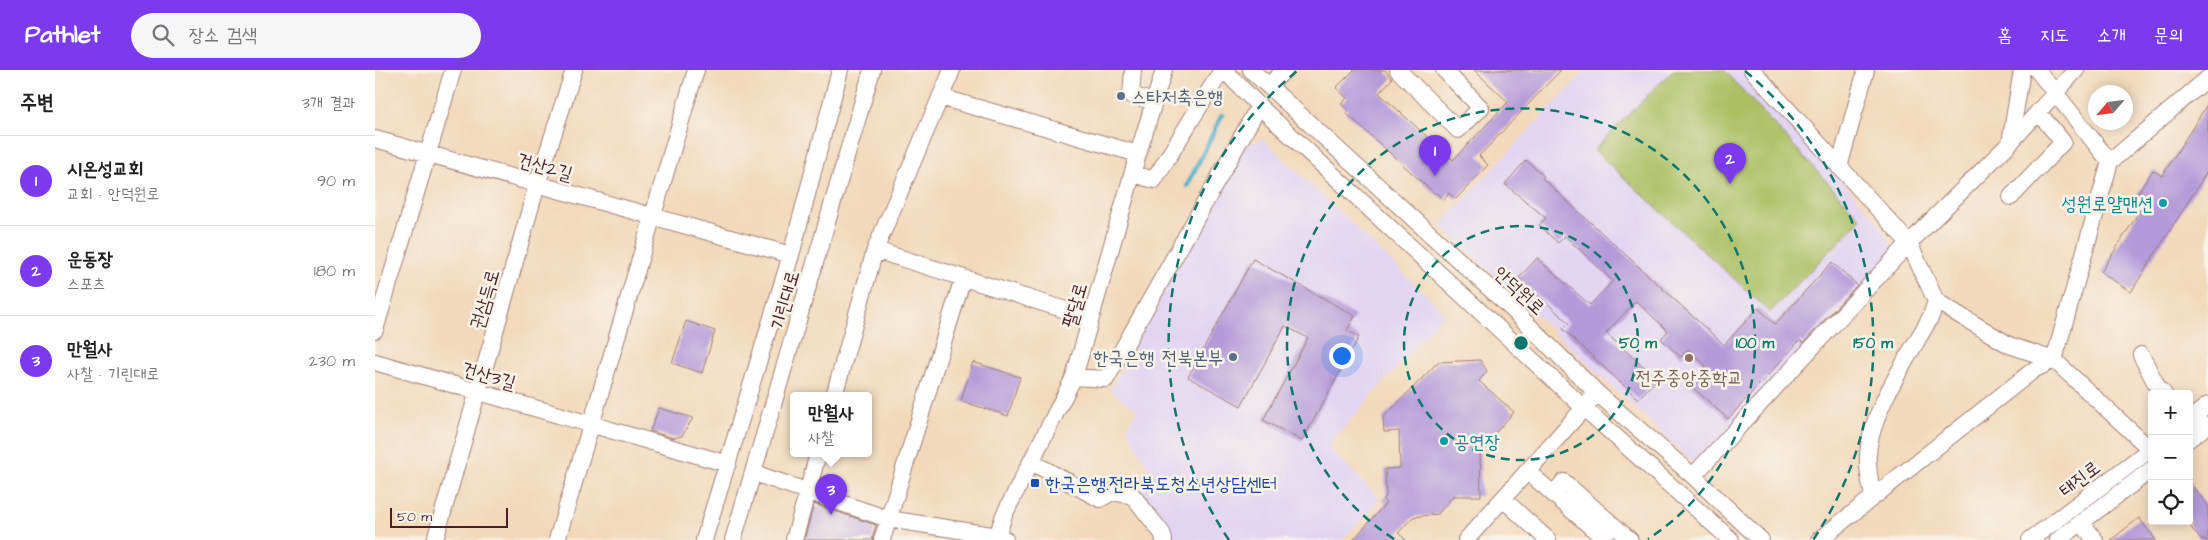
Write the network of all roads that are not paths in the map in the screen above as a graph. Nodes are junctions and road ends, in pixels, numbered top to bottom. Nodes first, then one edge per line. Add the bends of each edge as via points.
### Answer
1 (453, 70) edge
2 (574, 70) edge
3 (696, 70) edge
4 (840, 70) edge
5 (872, 70) edge
6 (952, 70) edge
7 (1133, 70) edge
8 (1164, 70) edge
9 (1223, 70) edge
10 (1251, 70) edge
11 (1285, 70) edge
12 (1398, 70) edge
13 (1443, 70) edge
14 (1753, 70) edge
15 (1866, 70) edge
16 (2022, 70) edge
17 (2037, 70) edge
18 (2076, 70) edge
19 (2208, 78) edge
20 (1269, 85) junction
21 (2055, 93) junction
22 (940, 97) junction
23 (1154, 102) junction
24 (1259, 106) junction
25 (2038, 112) junction
26 (375, 139) edge
27 (2010, 143) junction
28 (428, 154) junction
29 (1138, 154) junction
30 (2110, 162) junction
31 (1839, 167) junction
32 (1133, 174) junction
33 (537, 185) junction
34 (2011, 197) dead end
35 (653, 217) junction
36 (1909, 243) junction
37 (875, 250) junction
38 (791, 254) junction
39 (963, 278) junction
40 (1936, 300) junction
41 (1091, 318) junction
42 (375, 330) edge
43 (2141, 355) dead end
44 (2054, 360) junction
45 (375, 362) edge
46 (1074, 377) junction
47 (2161, 390) edge
48 (478, 392) junction
49 (836, 392) edge
50 (1597, 393) junction
51 (2208, 405) edge
52 (1585, 409) junction
53 (2193, 417) edge
54 (2208, 425) edge
55 (592, 426) junction
56 (2193, 437) edge
57 (2148, 446) edge
58 (2148, 451) edge
59 (817, 457) edge
60 (1031, 462) junction
61 (728, 464) junction
62 (2148, 472) edge
63 (754, 473) junction
64 (1693, 476) junction
65 (1535, 478) dead end
66 (807, 492) junction
67 (1553, 494) junction
68 (1873, 496) junction
69 (1503, 499) junction
70 (888, 519) junction
71 (2081, 522) junction
72 (1000, 539) edge
73 (435, 540) edge
74 (557, 540) edge
75 (704, 540) edge
76 (733, 540) edge
77 (794, 540) edge
78 (882, 540) edge
79 (1164, 540) edge
80 (1466, 540) edge
81 (1548, 540) edge
82 (1606, 540) edge
83 (1630, 540) edge
84 (1731, 540) edge
85 (1761, 540) edge
86 (1819, 540) edge
87 (2030, 540) edge
88 (2058, 540) edge
89 (2095, 540) edge

1 - 28 street
2 - 33 street, 권삼득로
3 - 35 street
4 - 38 street, 기린대로
5 - 63 street, 기린대로
6 - 22 street
7 - 23 street via 1131,95
8 - 23 street, 팔달로
9 - 24 street
9 - 32 street via 1154,180
10 - 20 street, 안덕원로
11 - 20 street
12 - 13 street via 1458,130 1481,108
14 - 31 street
15 - 31 street
16 - 27 street
17 - 21 street
18 - 21 street
19 - 30 street
20 - 50 street, 안덕원로 via 1511,308
21 - 25 street
21 - 30 street
22 - 29 street
22 - 37 street
23 - 29 street, 팔달로
24 - 46 street via 1105,379
24 - 52 street
25 - 27 street
25 - 34 street via 2063,142
26 - 28 street, 건산2길
27 - 36 street
28 - 33 street, 건산2길
28 - 42 street
29 - 32 street, 팔달로
30 - 44 street
31 - 36 street
32 - 41 street, 팔달로
33 - 35 street, 건산2길
33 - 48 street, 권삼득로
35 - 38 street, 건산2길
35 - 55 street
36 - 40 street
36 - 64 street
37 - 39 street
37 - 49 street
38 - 61 street, 기린대로
39 - 41 street
39 - 70 street
40 - 44 street via 2009,345
40 - 68 street via 1931,316 1875,421 1868,452 1868,475
41 - 46 street, 팔달로
43 - 47 street
44 - 57 street
44 - 68 street via 2035,369
45 - 48 street, 건산3길
46 - 60 street, 팔달로
48 - 55 street, 건산3길
48 - 73 street, 권삼득로
50 - 52 street
50 - 64 street, 안덕원로
51 - 53 street
52 - 69 street
52 - 84 street
54 - 56 street
55 - 61 street, 건산3길
55 - 74 street
58 - 87 street, 태진로
59 - 66 street
60 - 72 street, 팔달로 via 1004,515
60 - 79 street via 1100,499 1112,492 1133,496 1162,532
61 - 75 street, 기린대로
62 - 71 street, 태진로
63 - 66 street
63 - 76 street, 기린대로
64 - 85 street, 안덕원로
65 - 67 street
66 - 70 street
66 - 77 street
67 - 82 street
67 - 83 street via 1564,482
68 - 86 street
69 - 80 street
69 - 81 street
70 - 72 street
70 - 78 street
71 - 88 street, 태진로
71 - 89 street

